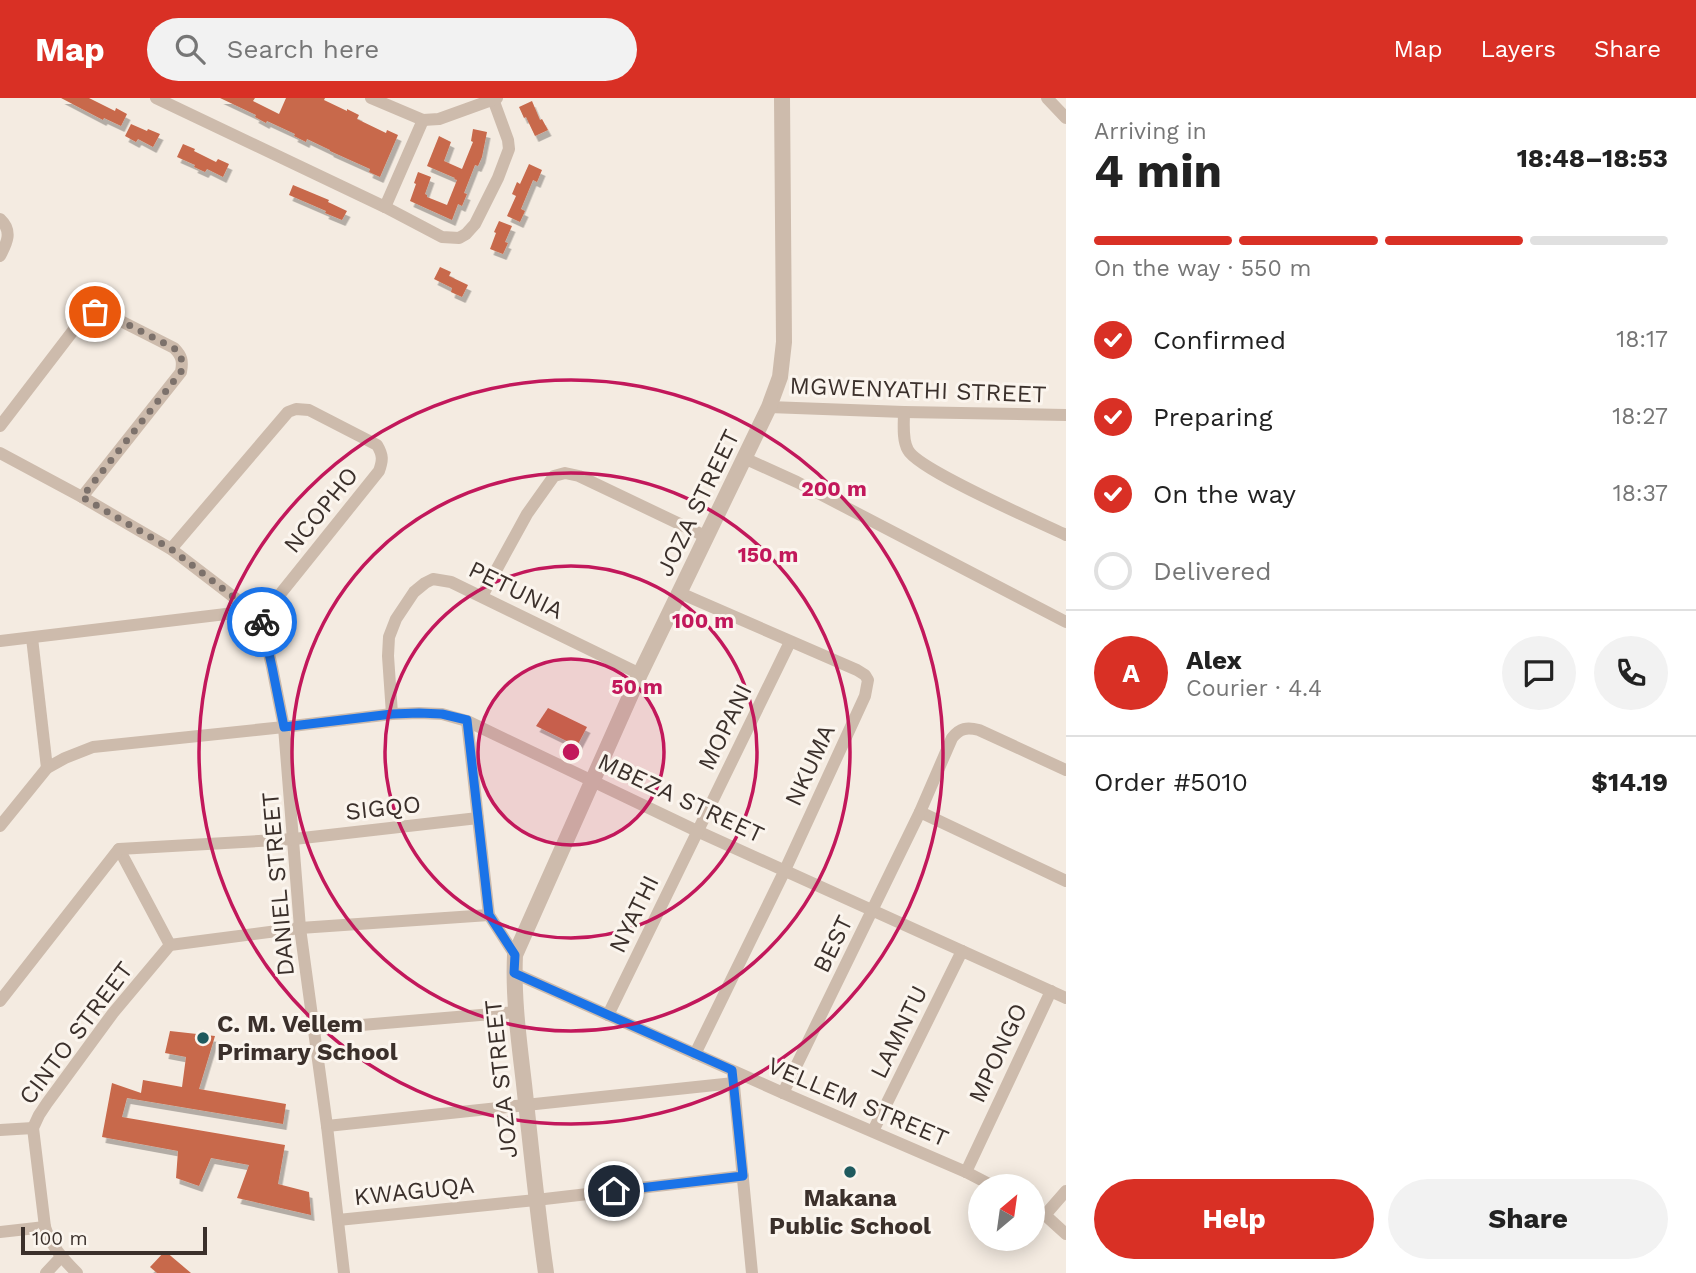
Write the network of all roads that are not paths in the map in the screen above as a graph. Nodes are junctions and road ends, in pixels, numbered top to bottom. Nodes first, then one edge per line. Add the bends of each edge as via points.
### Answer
1 (156, 98) edge
2 (370, 98) edge
3 (782, 98) edge
4 (1047, 98) edge
5 (495, 99) edge
6 (1066, 118) edge
7 (422, 120) junction
8 (385, 207) junction
9 (0, 219) edge
10 (0, 256) edge
11 (769, 407) junction
12 (904, 412) junction
13 (1066, 415) edge
14 (0, 426) edge
15 (0, 453) edge
16 (744, 458) junction
17 (82, 497) junction
18 (1066, 535) edge
19 (707, 537) junction
20 (171, 549) junction
21 (680, 593) junction
22 (482, 596) junction
23 (256, 615) junction
24 (1066, 622) edge
25 (32, 638) junction
26 (0, 641) edge
27 (790, 642) junction
28 (640, 674) junction
29 (392, 714) junction
30 (467, 720) junction
31 (284, 727) junction
32 (47, 768) junction
33 (1066, 770) edge
34 (592, 780) junction
35 (920, 812) junction
36 (478, 818) junction
37 (0, 826) edge
38 (697, 831) junction
39 (294, 839) junction
40 (119, 849) junction
41 (785, 870) junction
42 (1066, 881) edge
43 (873, 909) junction
44 (489, 915) junction
45 (300, 928) junction
46 (170, 944) junction
47 (962, 951) junction
48 (515, 955) junction
49 (514, 973) junction
50 (1051, 991) junction
51 (1066, 998) edge
52 (0, 1001) edge
53 (516, 1012) junction
54 (608, 1015) junction
55 (314, 1029) junction
56 (695, 1054) junction
57 (733, 1077) junction
58 (783, 1093) junction
59 (526, 1104) junction
60 (327, 1126) junction
61 (33, 1128) junction
62 (0, 1130) edge
63 (873, 1131) junction
64 (966, 1172) junction
65 (970, 1174) edge
66 (743, 1176) junction
67 (1066, 1191) edge
68 (536, 1200) junction
69 (1045, 1215) joint
70 (338, 1220) junction
71 (45, 1227) junction
72 (0, 1232) edge
73 (1066, 1234) edge
74 (61, 1257) junction
75 (46, 1273) edge
76 (77, 1273) edge
77 (344, 1273) edge
78 (546, 1273) edge
79 (752, 1273) edge

1 - 8 street
2 - 7 street
3 - 11 street, JOZA STREET via 784,342 780,377
4 - 6 street
5 - 7 street via 439,119
5 - 8 street via 509,149 481,213 466,234 442,237
7 - 8 street
9 - 10 street via 8,236
11 - 12 street, MGWENYATHI STREET
11 - 16 street, JOZA STREET
12 - 13 street, MGWENYATHI STREET
12 - 18 street via 906,445 914,457
14 - 17 street via 87,315 105,313 174,348 183,362 181,372
15 - 17 street
16 - 19 street, JOZA STREET
16 - 24 street
17 - 20 street
19 - 21 street, JOZA STREET
19 - 22 street via 565,473 554,476 545,487
20 - 23 street
20 - 23 street, NCOPHO via 288,412 309,410 377,445 382,453 379,471
21 - 27 street, NKUMA
21 - 28 street, JOZA STREET
22 - 28 street, PETUNIA
22 - 29 street, PETUNIA via 433,579 414,592 389,637
23 - 25 street
23 - 31 street, DANIEL STREET
25 - 26 street
25 - 32 street
27 - 38 street, MOPANI
27 - 41 street, NKUMA via 857,670 868,680 860,708
28 - 34 street, JOZA STREET
29 - 30 street, MBEZA STREET via 442,714
29 - 31 street, MBEZA STREET
30 - 34 street, MBEZA STREET
30 - 36 street
31 - 32 street, MBEZA STREET via 93,747
31 - 39 street, DANIEL STREET
32 - 37 street, MBEZA STREET
33 - 35 street, BEST via 969,727 952,738
34 - 38 street, MBEZA STREET
34 - 48 street, JOZA STREET
35 - 42 street
35 - 43 street, BEST
36 - 39 street, SIGQO
36 - 44 street
38 - 41 street, MBEZA STREET
38 - 54 street, NYATHI
39 - 40 street, SIGQO
39 - 45 street, DANIEL STREET
40 - 46 street
40 - 52 street
41 - 43 street, MBEZA STREET
41 - 56 street, NKUMA
43 - 47 street, MBEZA STREET
43 - 58 street, BEST
44 - 45 street
44 - 48 street
45 - 46 street
45 - 55 street, DANIEL STREET
46 - 61 street, CINTO STREET via 113,1013
47 - 50 street, MBEZA STREET
47 - 63 street, LAMNTU
48 - 49 street, JOZA STREET
49 - 53 street, JOZA STREET
49 - 54 street, VELLEM STREET
50 - 51 street, MBEZA STREET
50 - 64 street, MPONGO
53 - 55 street
53 - 59 street, JOZA STREET
54 - 56 street, VELLEM STREET
55 - 60 street, DANIEL STREET
56 - 57 street, VELLEM STREET
57 - 58 street, VELLEM STREET
57 - 59 street
57 - 66 street
58 - 63 street, VELLEM STREET
59 - 60 street
59 - 68 street, JOZA STREET
60 - 70 street, DANIEL STREET
61 - 62 street
61 - 71 street, CINTO STREET
63 - 64 street, VELLEM STREET
64 - 65 street, VELLEM STREET
66 - 68 street, KWAGUQA
66 - 79 street
67 - 69 street
68 - 70 street, KWAGUQA
68 - 78 street, JOZA STREET
69 - 73 street
70 - 77 street, DANIEL STREET
71 - 72 street
71 - 74 street, CINTO STREET
74 - 75 street
74 - 76 street, CINTO STREET

